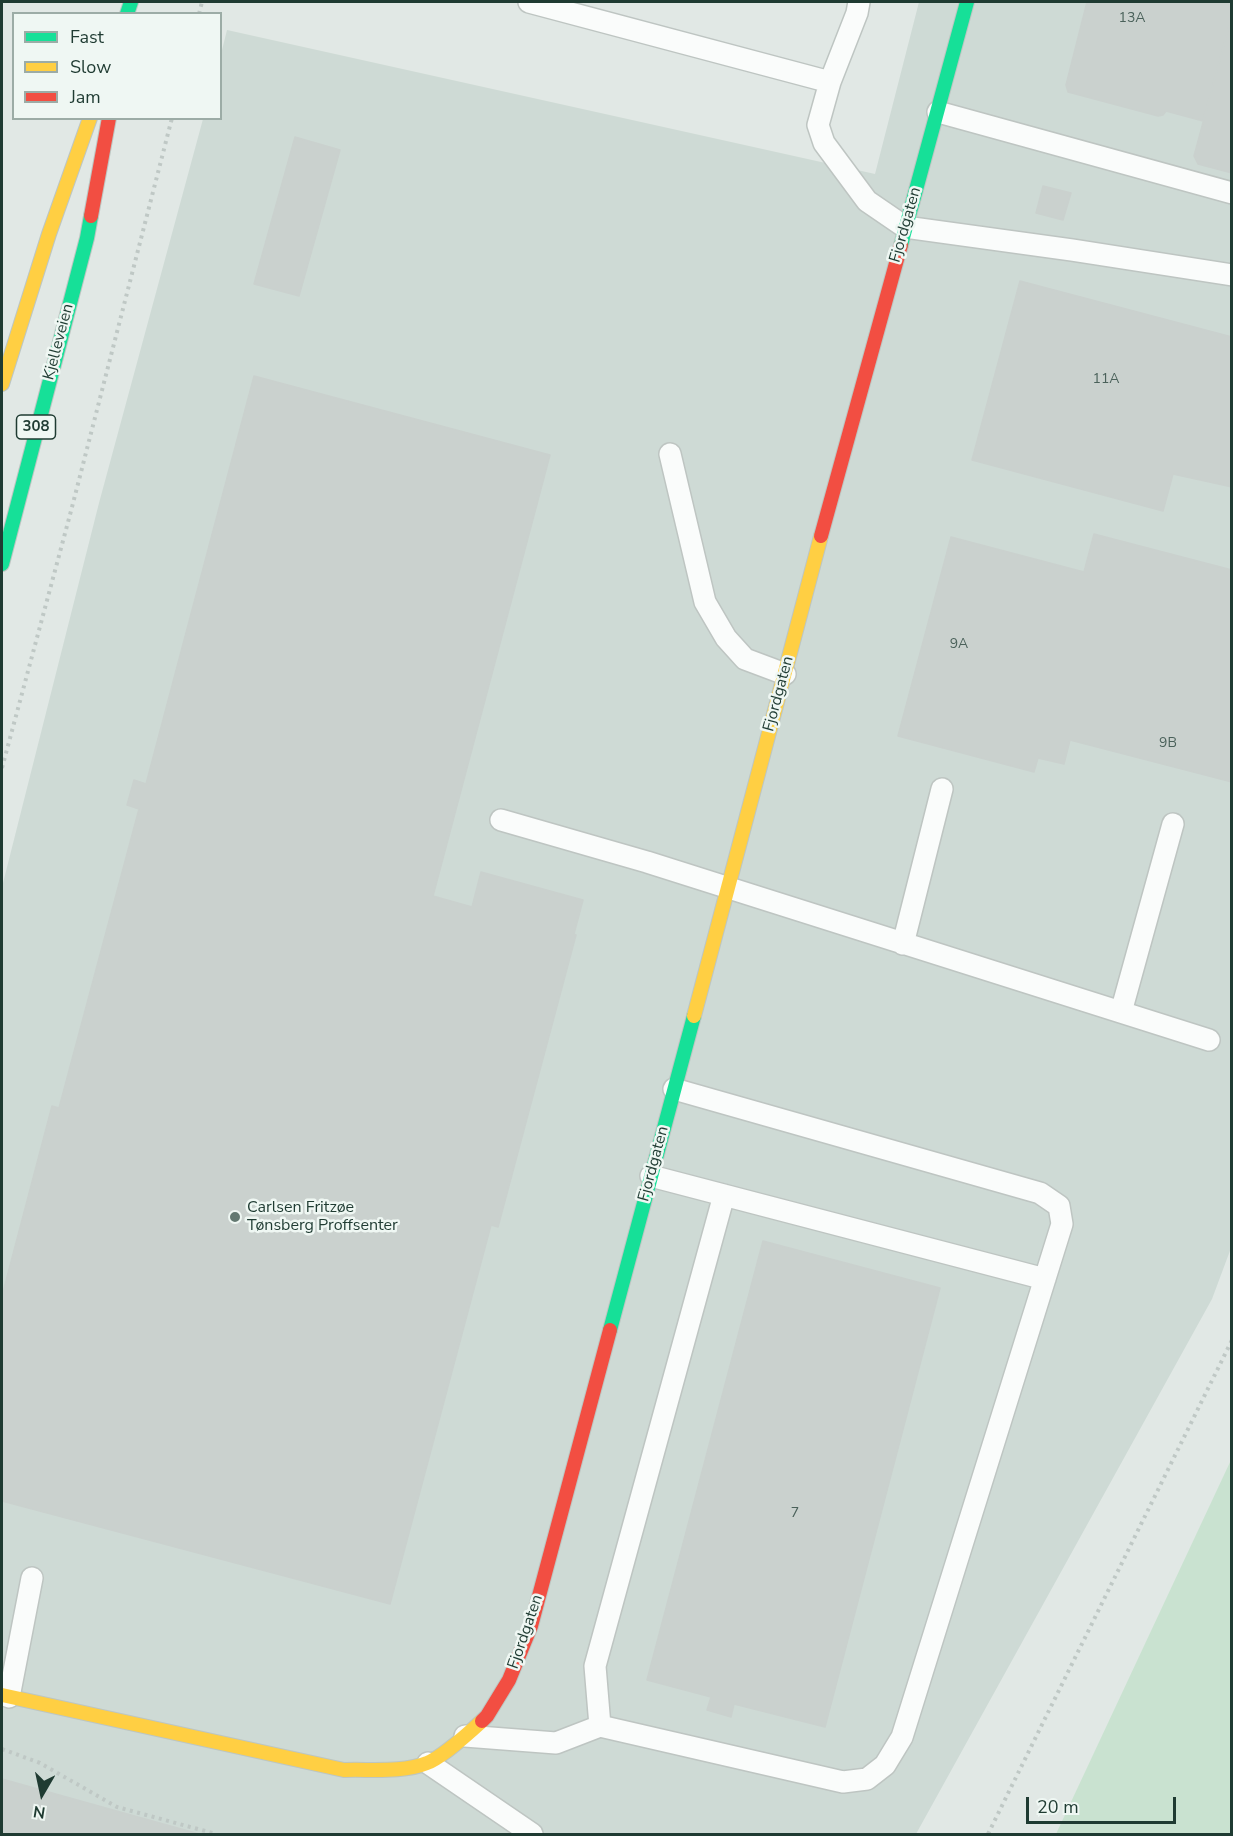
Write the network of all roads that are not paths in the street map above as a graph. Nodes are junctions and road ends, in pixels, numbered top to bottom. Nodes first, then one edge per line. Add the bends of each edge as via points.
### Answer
1 (529, 2) edge
2 (859, 2) edge
3 (966, 2) edge
4 (830, 82) junction
5 (938, 112) junction
6 (89, 120) edge
7 (110, 120) edge
8 (1232, 193) edge
9 (905, 227) junction
10 (1232, 275) edge
11 (2, 384) edge
12 (670, 454) dead end
13 (2, 564) edge
14 (785, 674) junction
15 (942, 789) dead end
16 (501, 820) dead end
17 (1173, 824) dead end
18 (728, 888) junction
19 (903, 944) junction
20 (1121, 1012) junction
21 (1209, 1040) dead end
22 (674, 1089) junction
23 (651, 1176) junction
24 (724, 1195) junction
25 (1045, 1279) junction
26 (32, 1578) dead end
27 (5, 1696) edge
28 (600, 1726) junction
29 (465, 1736) junction
30 (428, 1763) junction
31 (531, 1834) edge

1 - 4 lane
2 - 4 lane
3 - 5 street, Fjordgaten
4 - 9 lane via 818,125 824,143 867,201
5 - 8 lane
5 - 9 street, Fjordgaten
6 - 11 street
7 - 13 street, Kjelleveien / 308 via 87,238
9 - 10 lane
9 - 14 street, Fjordgaten
12 - 14 lane via 705,602 726,638 745,659
14 - 18 street, Fjordgaten
15 - 19 lane
16 - 18 lane
17 - 20 lane
18 - 19 lane
18 - 22 street, Fjordgaten
19 - 20 lane
20 - 21 lane
22 - 23 street, Fjordgaten
22 - 25 lane via 1040,1193 1059,1206 1062,1224
23 - 24 lane
23 - 29 street, Fjordgaten via 531,1626 509,1680 487,1716
24 - 25 lane
24 - 28 lane via 595,1666
25 - 28 lane via 902,1737 885,1765 867,1779 843,1782
26 - 27 lane
27 - 30 street, Fjordgaten via 344,1770 398,1769
28 - 29 lane via 556,1743
29 - 30 street, Fjordgaten
30 - 31 lane

